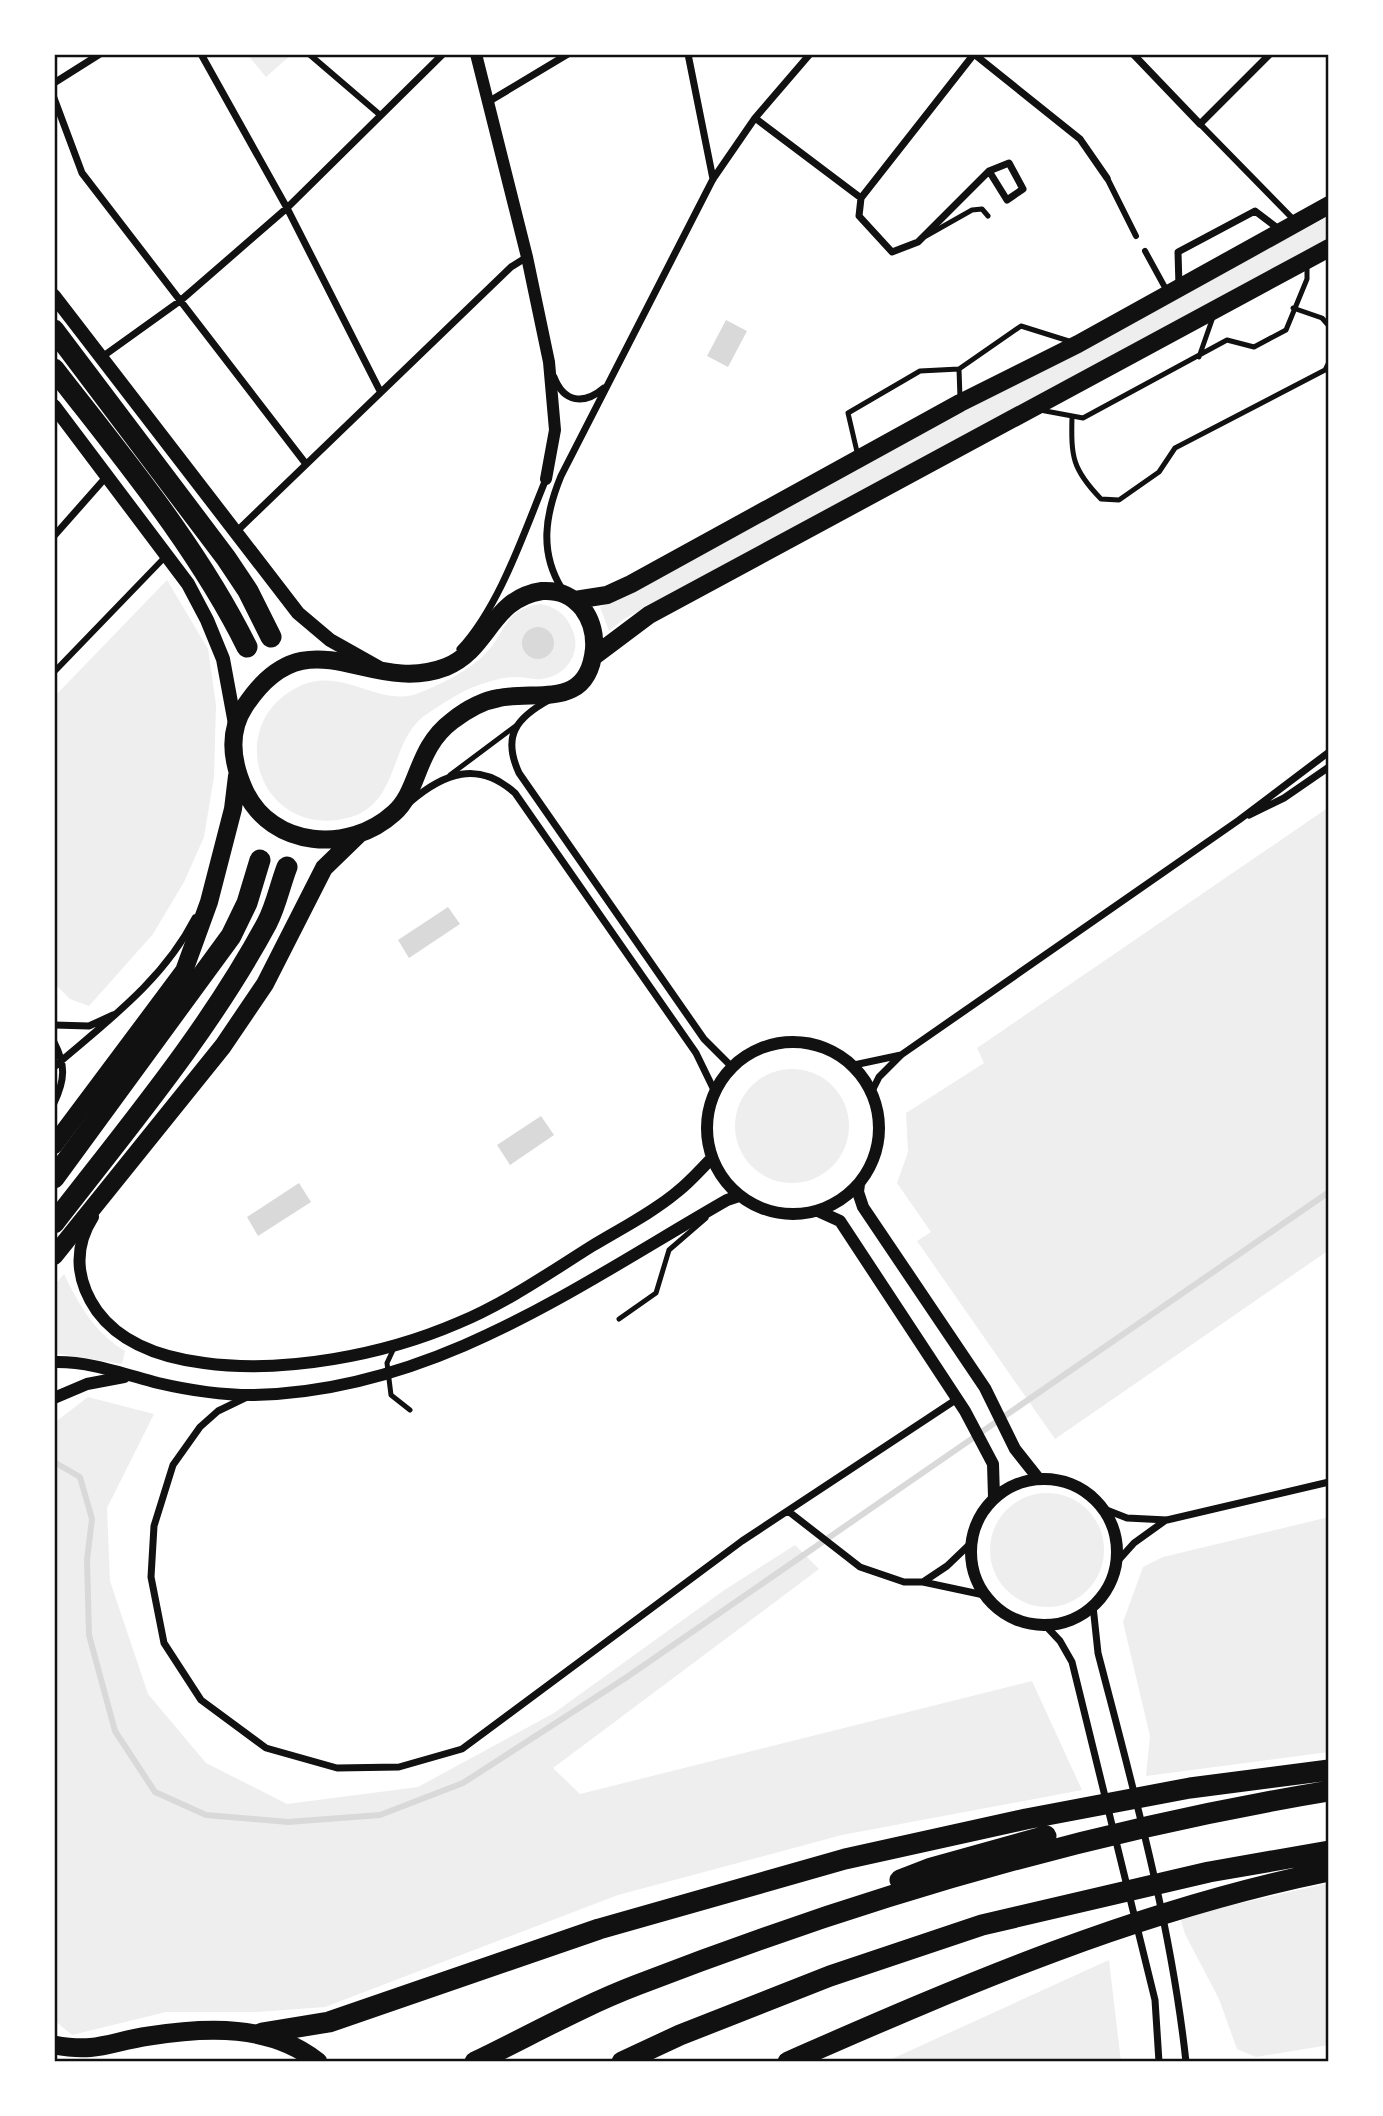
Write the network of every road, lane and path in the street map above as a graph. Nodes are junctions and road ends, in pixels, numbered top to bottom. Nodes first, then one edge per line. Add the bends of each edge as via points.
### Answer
1 (100, 54) edge
2 (201, 54) edge
3 (309, 54) edge
4 (443, 54) edge
5 (476, 54) edge
6 (568, 54) edge
7 (688, 54) edge
8 (810, 54) edge
9 (974, 54) edge
10 (1133, 54) edge
11 (1270, 54) edge
12 (54, 83) edge
13 (54, 98) edge
14 (488, 102) junction
15 (379, 114) junction
16 (755, 118) junction
17 (1200, 124) junction
18 (989, 172) junction
19 (1107, 178) joint
20 (713, 179) junction
21 (1329, 194) edge
22 (861, 198) junction
23 (287, 208) junction
24 (1324, 208) edge
25 (988, 216) dead end
26 (1289, 227) junction
27 (1136, 236) dead end
28 (923, 238) junction
29 (1329, 248) edge
30 (1145, 251) dead end
31 (527, 257) junction
32 (1307, 259) junction
33 (1173, 290) junction
34 (54, 296) edge
35 (180, 301) junction
36 (1293, 308) junction
37 (1216, 310) junction
38 (1329, 326) edge
39 (54, 330) edge
40 (1078, 344) junction
41 (102, 357) junction
42 (1199, 357) junction
43 (549, 362) junction
44 (1329, 362) edge
45 (54, 369) edge
46 (959, 369) junction
47 (609, 383) junction
48 (380, 391) junction
49 (960, 402) junction
50 (54, 406) edge
51 (1034, 409) junction
52 (1072, 416) junction
53 (859, 458) junction
54 (306, 464) junction
55 (107, 476) junction
56 (546, 479) joint
57 (236, 532) junction
58 (54, 536) edge
59 (166, 556) junction
60 (569, 597) junction
61 (271, 637) dead end
62 (247, 647) dead end
63 (593, 657) junction
64 (433, 671) junction
65 (54, 672) edge
66 (388, 673) junction
67 (555, 696) junction
68 (235, 724) junction
69 (517, 725) junction
70 (1329, 752) edge
71 (1329, 767) edge
72 (237, 772) junction
73 (450, 775) junction
74 (395, 813) junction
75 (1239, 820) junction
76 (361, 833) junction
77 (260, 860) dead end
78 (287, 867) dead end
79 (213, 883) junction
80 (120, 1012) junction
81 (54, 1025) edge
82 (54, 1042) edge
83 (901, 1055) junction
84 (63, 1060) junction
85 (854, 1065) junction
86 (731, 1066) junction
87 (54, 1067) edge
88 (714, 1090) junction
89 (872, 1091) junction
90 (54, 1103) edge
91 (54, 1145) edge
92 (712, 1158) junction
93 (54, 1178) edge
94 (114, 1183) junction
95 (859, 1184) junction
96 (733, 1198) junction
97 (818, 1210) junction
98 (54, 1223) edge
99 (54, 1256) edge
100 (619, 1319) dead end
101 (401, 1341) junction
102 (54, 1362) edge
103 (387, 1374) junction
104 (134, 1377) junction
105 (251, 1395) junction
106 (54, 1398) edge
107 (957, 1399) junction
108 (410, 1410) dead end
109 (1038, 1478) junction
110 (1329, 1482) edge
111 (993, 1497) junction
112 (1104, 1509) junction
113 (789, 1511) junction
114 (1167, 1520) junction
115 (970, 1544) junction
116 (1116, 1563) junction
117 (923, 1582) junction
118 (984, 1595) junction
119 (1093, 1606) junction
120 (1045, 1625) junction
121 (1329, 1770) edge
122 (1329, 1791) edge
123 (1191, 1801) junction
124 (1329, 1851) edge
125 (1329, 1871) edge
126 (833, 1916) junction
127 (262, 2033) junction
128 (842, 2038) junction
129 (54, 2045) edge
130 (106, 2047) junction
131 (86, 2062) edge
132 (318, 2062) edge
133 (475, 2062) edge
134 (622, 2062) edge
135 (788, 2062) edge
136 (801, 2062) edge
137 (1159, 2062) edge
138 (1186, 2062) edge

1 - 12 street
2 - 23 street
3 - 15 street
4 - 15 street
5 - 14 street
6 - 14 street
7 - 20 street
8 - 16 street
9 - 19 street via 1080,139
9 - 22 street
10 - 17 street
11 - 17 street
13 - 35 street via 82,173
14 - 31 street
15 - 23 street
16 - 20 street
16 - 22 street
17 - 26 street
18 - 18 street via 1009,163 1023,189 1007,200
18 - 28 street
19 - 27 street
20 - 47 street
21 - 24 street
22 - 28 street via 859,216 892,251
23 - 35 street
23 - 48 street
24 - 26 main road
25 - 28 lane via 982,209 972,210
26 - 33 main road
26 - 33 street via 1255,211 1178,252
29 - 32 main road
30 - 33 street
31 - 43 street
31 - 48 street
32 - 36 lane via 1307,279
32 - 37 main road
33 - 40 main road
34 - 41 main road
35 - 41 street
35 - 54 street
36 - 38 lane via 1322,318
36 - 42 lane via 1286,330 1254,347 1227,340
37 - 42 lane
37 - 51 main road
39 - 61 highway via 226,558
40 - 46 lane via 1021,326
40 - 49 main road
41 - 57 main road
42 - 52 lane via 1083,418
43 - 47 street via 568,398 593,398
43 - 56 street via 555,430
44 - 52 lane via 1325,370 1175,448 1159,472 1119,500 1101,499 1080,478 1072,448
45 - 62 highway via 202,567
46 - 49 lane
46 - 53 lane via 920,371 848,414
47 - 60 street via 561,476 548,516 547,555
48 - 54 street
49 - 53 main road
50 - 55 main road
51 - 52 lane
51 - 63 main road via 649,615
53 - 60 main road via 631,584 607,595
54 - 57 street
55 - 58 street
55 - 59 main road
56 - 64 street via 475,630
57 - 66 main road via 307,621 330,640
59 - 65 street
59 - 68 main road via 207,620 223,659
60 - 63 main road via 591,623
60 - 64 main road via 542,591 517,597 470,652
63 - 67 main road via 579,684
64 - 66 main road
66 - 68 main road via 336,659 295,663 266,680
67 - 69 street
67 - 74 main road via 497,698 461,714 427,747
68 - 72 main road
69 - 73 lane
69 - 86 street via 512,749 519,773 704,1039
70 - 75 street
71 - 75 street via 1284,798
72 - 76 main road via 256,810 286,832 318,840
72 - 79 main road via 233,809
73 - 74 street
73 - 88 street via 493,777 515,793 696,1053
74 - 76 main road
75 - 83 street
76 - 94 main road via 324,868 265,984 223,1046
77 - 93 highway via 247,902 218,956
78 - 98 highway via 268,920 227,991
79 - 80 street via 174,951
79 - 91 main road via 184,971
80 - 81 street via 89,1026
80 - 84 street
82 - 84 street
83 - 85 street
83 - 89 street
84 - 87 street
84 - 90 street via 64,1082
85 - 86 street via 825,1047 792,1041 759,1048
85 - 89 street
86 - 88 street
88 - 92 street via 706,1136
89 - 95 street via 880,1123 875,1156
92 - 96 street
92 - 101 street via 677,1193 520,1291 457,1323
94 - 99 main road
94 - 101 street via 80,1242 82,1283 102,1317 137,1345 231,1367 261,1367 303,1364
95 - 97 street
95 - 109 street via 863,1206 985,1388 1015,1450
96 - 97 street via 789,1214
96 - 100 lane via 668,1250 656,1293
96 - 103 street via 533,1314 466,1347
97 - 107 street via 840,1221
101 - 103 lane via 389,1355
102 - 104 street
103 - 105 street via 326,1388
103 - 108 lane via 391,1395
104 - 105 street
104 - 106 street via 87,1384
105 - 113 street via 218,1411 200,1427 173,1465 154,1526 151,1577 164,1643 201,1700 266,1748 337,1768 399,1767 462,1749
107 - 111 street via 993,1464
107 - 113 street
109 - 111 street
109 - 112 street via 1076,1485
110 - 114 street
111 - 115 street via 978,1519
112 - 114 street via 1127,1518
112 - 116 street via 1116,1535
113 - 117 street via 853,1562 904,1582
114 - 116 street via 1134,1543
115 - 117 street
115 - 118 street via 970,1562
116 - 119 street via 1108,1586
117 - 118 street
118 - 120 street via 1011,1618
119 - 120 street via 1079,1616
119 - 138 street via 1098,1653 1168,1933
120 - 137 street via 1060,1641 1076,1675 1155,2000
121 - 123 highway
122 - 123 highway
123 - 126 highway
123 - 126 highway via 930,1868 856,1897
123 - 127 highway via 1026,1819 845,1858 598,1929 329,2022
124 - 134 highway via 1209,1872 982,1925 830,1976
125 - 128 highway via 1211,1899 1083,1938
126 - 133 highway via 635,1985
127 - 130 highway via 212,2030 147,2036
127 - 132 highway
128 - 135 highway
128 - 136 highway
129 - 130 highway
130 - 131 highway

